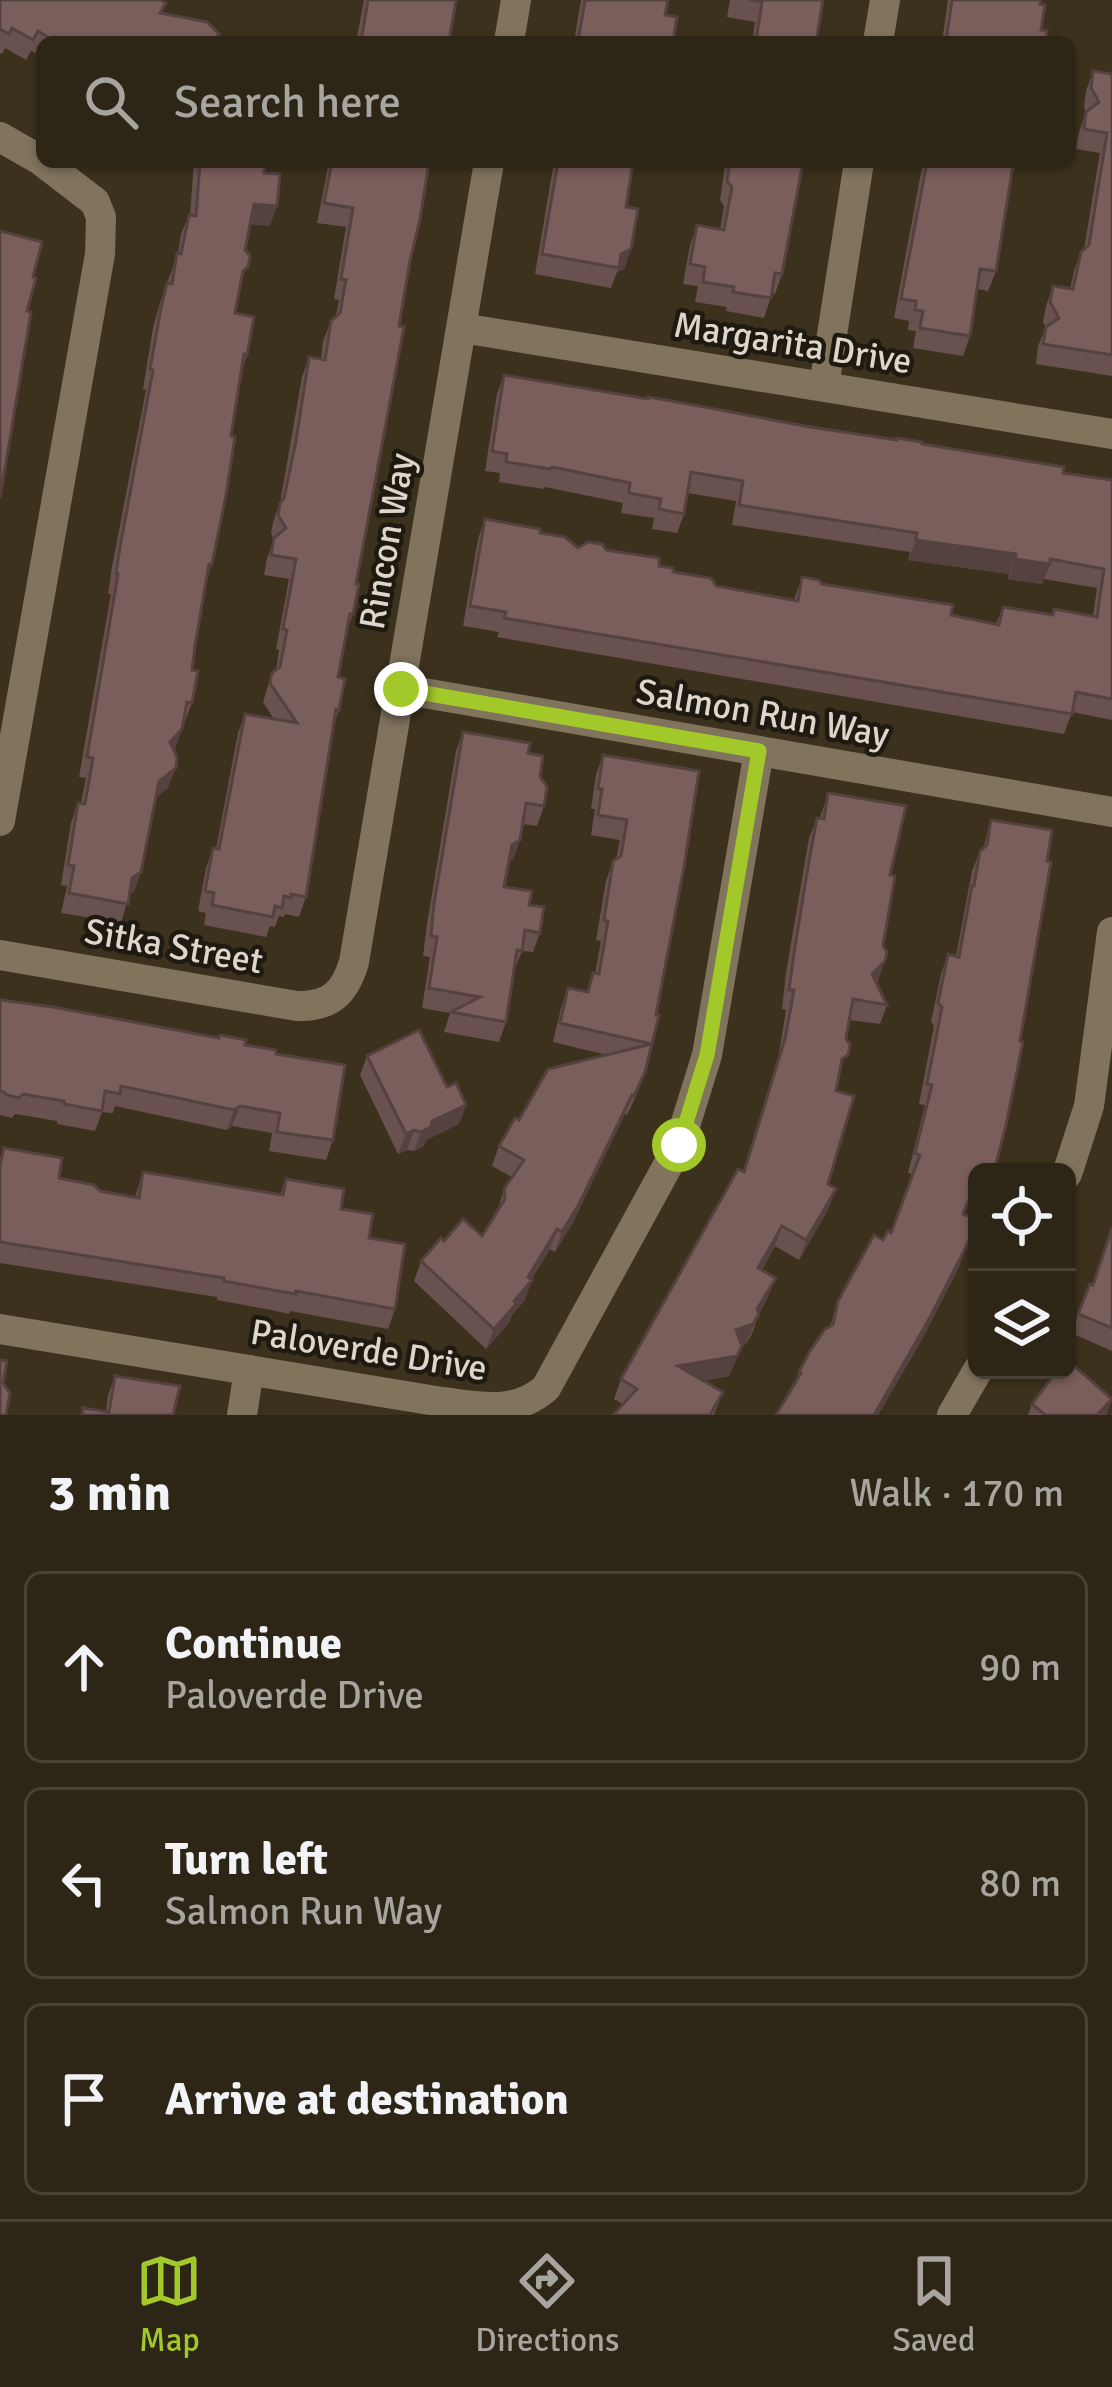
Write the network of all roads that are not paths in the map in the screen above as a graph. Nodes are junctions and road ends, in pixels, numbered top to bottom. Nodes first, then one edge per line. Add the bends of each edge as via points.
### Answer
1 (516, 0) edge
2 (885, 0) edge
3 (510, 36) edge
4 (879, 36) edge
5 (0, 136) edge
6 (36, 158) edge
7 (51, 168) edge
8 (488, 168) edge
9 (859, 168) edge
10 (462, 328) junction
11 (824, 386) junction
12 (1112, 434) edge
13 (401, 689) junction
14 (759, 751) junction
15 (1112, 812) edge
16 (0, 820) edge
17 (1112, 932) edge
18 (0, 955) edge
19 (334, 998) joint
20 (1071, 1163) edge
21 (0, 1329) edge
22 (249, 1370) junction
23 (973, 1379) edge
24 (242, 1415) edge
25 (952, 1415) edge

1 - 3 street
2 - 4 street
5 - 6 street
7 - 16 street via 95,202 100,254
8 - 10 street, Rincon Way
9 - 11 street
10 - 11 street, Margarita Drive
10 - 13 street, Rincon Way
11 - 12 street, Margarita Drive
13 - 14 street, Salmon Run Way
13 - 19 street, Rincon Way via 354,962
14 - 15 street, Salmon Run Way
14 - 22 street, Paloverde Drive via 707,1055 679,1145 546,1388 508,1410
17 - 20 street via 1089,1106
18 - 19 street, Sitka Street via 297,1006
21 - 22 street, Paloverde Drive
22 - 24 street
23 - 25 street

